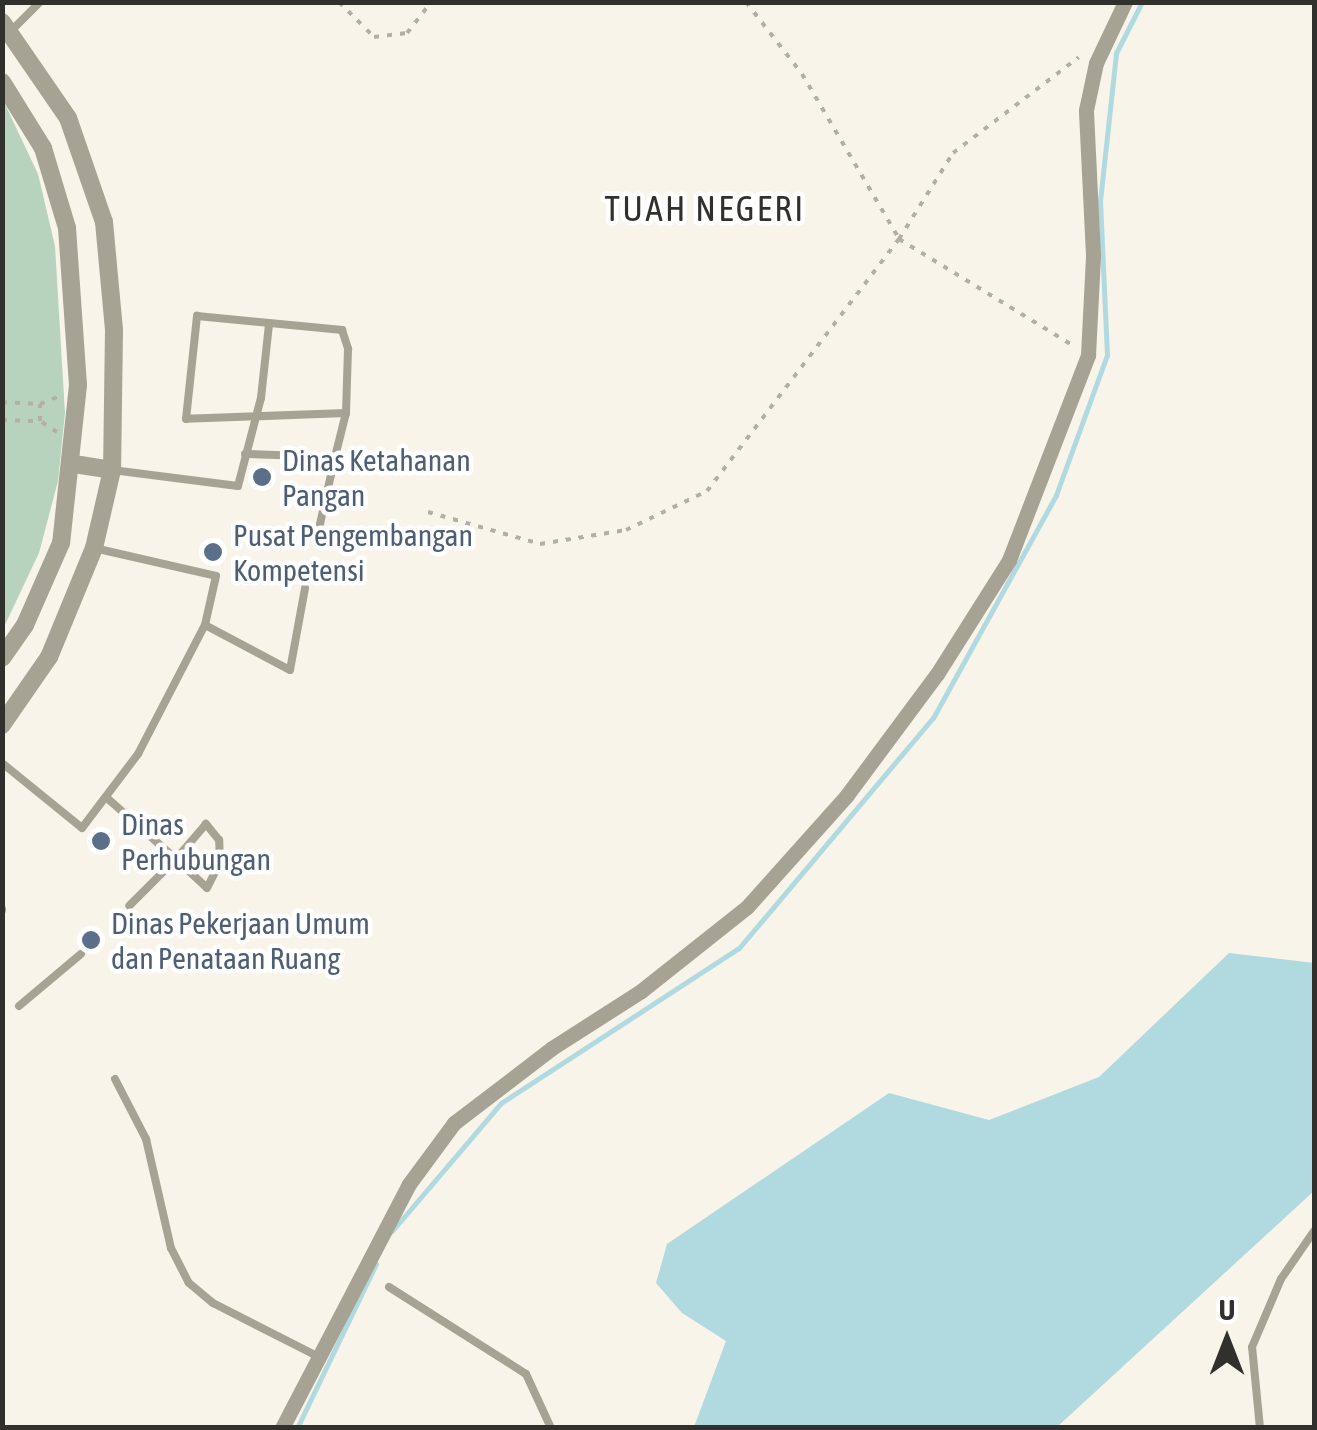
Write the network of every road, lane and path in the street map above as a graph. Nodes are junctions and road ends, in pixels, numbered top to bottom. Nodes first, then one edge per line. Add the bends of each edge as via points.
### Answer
1 (40, 2) edge
2 (339, 2) edge
3 (431, 2) edge
4 (746, 2) edge
5 (1125, 2) edge
6 (6, 27) edge
7 (1106, 42) junction
8 (2, 82) edge
9 (899, 239) junction
10 (269, 324) junction
11 (1088, 355) junction
12 (78, 397) junction
13 (2, 402) edge
14 (40, 404) junction
15 (346, 414) junction
16 (256, 417) junction
17 (2, 420) edge
18 (40, 421) junction
19 (76, 432) junction
20 (245, 454) junction
21 (335, 457) junction
22 (74, 464) junction
23 (112, 470) junction
24 (428, 512) dead end
25 (320, 524) dead end
26 (61, 543) junction
27 (94, 548) junction
28 (306, 588) dead end
29 (206, 625) junction
30 (2, 658) edge
31 (2, 724) edge
32 (2, 763) edge
33 (107, 798) junction
34 (176, 860) junction
35 (128, 906) dead end
36 (81, 954) dead end
37 (19, 1006) dead end
38 (114, 1079) dead end
39 (1314, 1230) edge
40 (389, 1287) dead end
41 (320, 1357) junction
42 (282, 1428) edge
43 (551, 1428) edge
44 (1260, 1428) edge

1 - 6 lane
2 - 3 path via 374,37 406,33
4 - 9 path via 802,74
5 - 7 street
6 - 23 street via 68,118 104,222 114,330
7 - 9 path via 1046,77 953,153
7 - 11 street via 1086,110 1093,255
8 - 12 street via 43,148 66,228
9 - 11 path
9 - 24 path via 707,492 626,530 540,544
10 - 15 lane via 342,330 348,349
10 - 16 lane
10 - 16 lane via 198,316 186,419
11 - 41 street via 1009,560 938,674 847,796 707,942 454,1122 409,1184
12 - 14 path via 51,396
12 - 19 street
13 - 14 path
14 - 18 path
15 - 16 lane
15 - 21 lane
16 - 20 lane
17 - 18 path
18 - 19 path via 50,432
19 - 22 street
20 - 21 lane
20 - 23 lane via 238,486
21 - 25 lane
22 - 23 street
22 - 26 street
23 - 27 street
26 - 27 street
26 - 30 street via 25,625
27 - 29 lane via 216,576
27 - 31 street via 49,658
28 - 29 lane via 290,670
29 - 33 lane via 138,754
32 - 33 lane via 82,828
33 - 34 lane
34 - 34 lane via 196,836 206,824 218,840 220,862 207,888
34 - 35 lane
36 - 37 lane
38 - 41 lane via 146,1139 171,1248 189,1282 213,1303
39 - 44 lane via 1252,1347
40 - 43 lane via 526,1374
41 - 42 street

